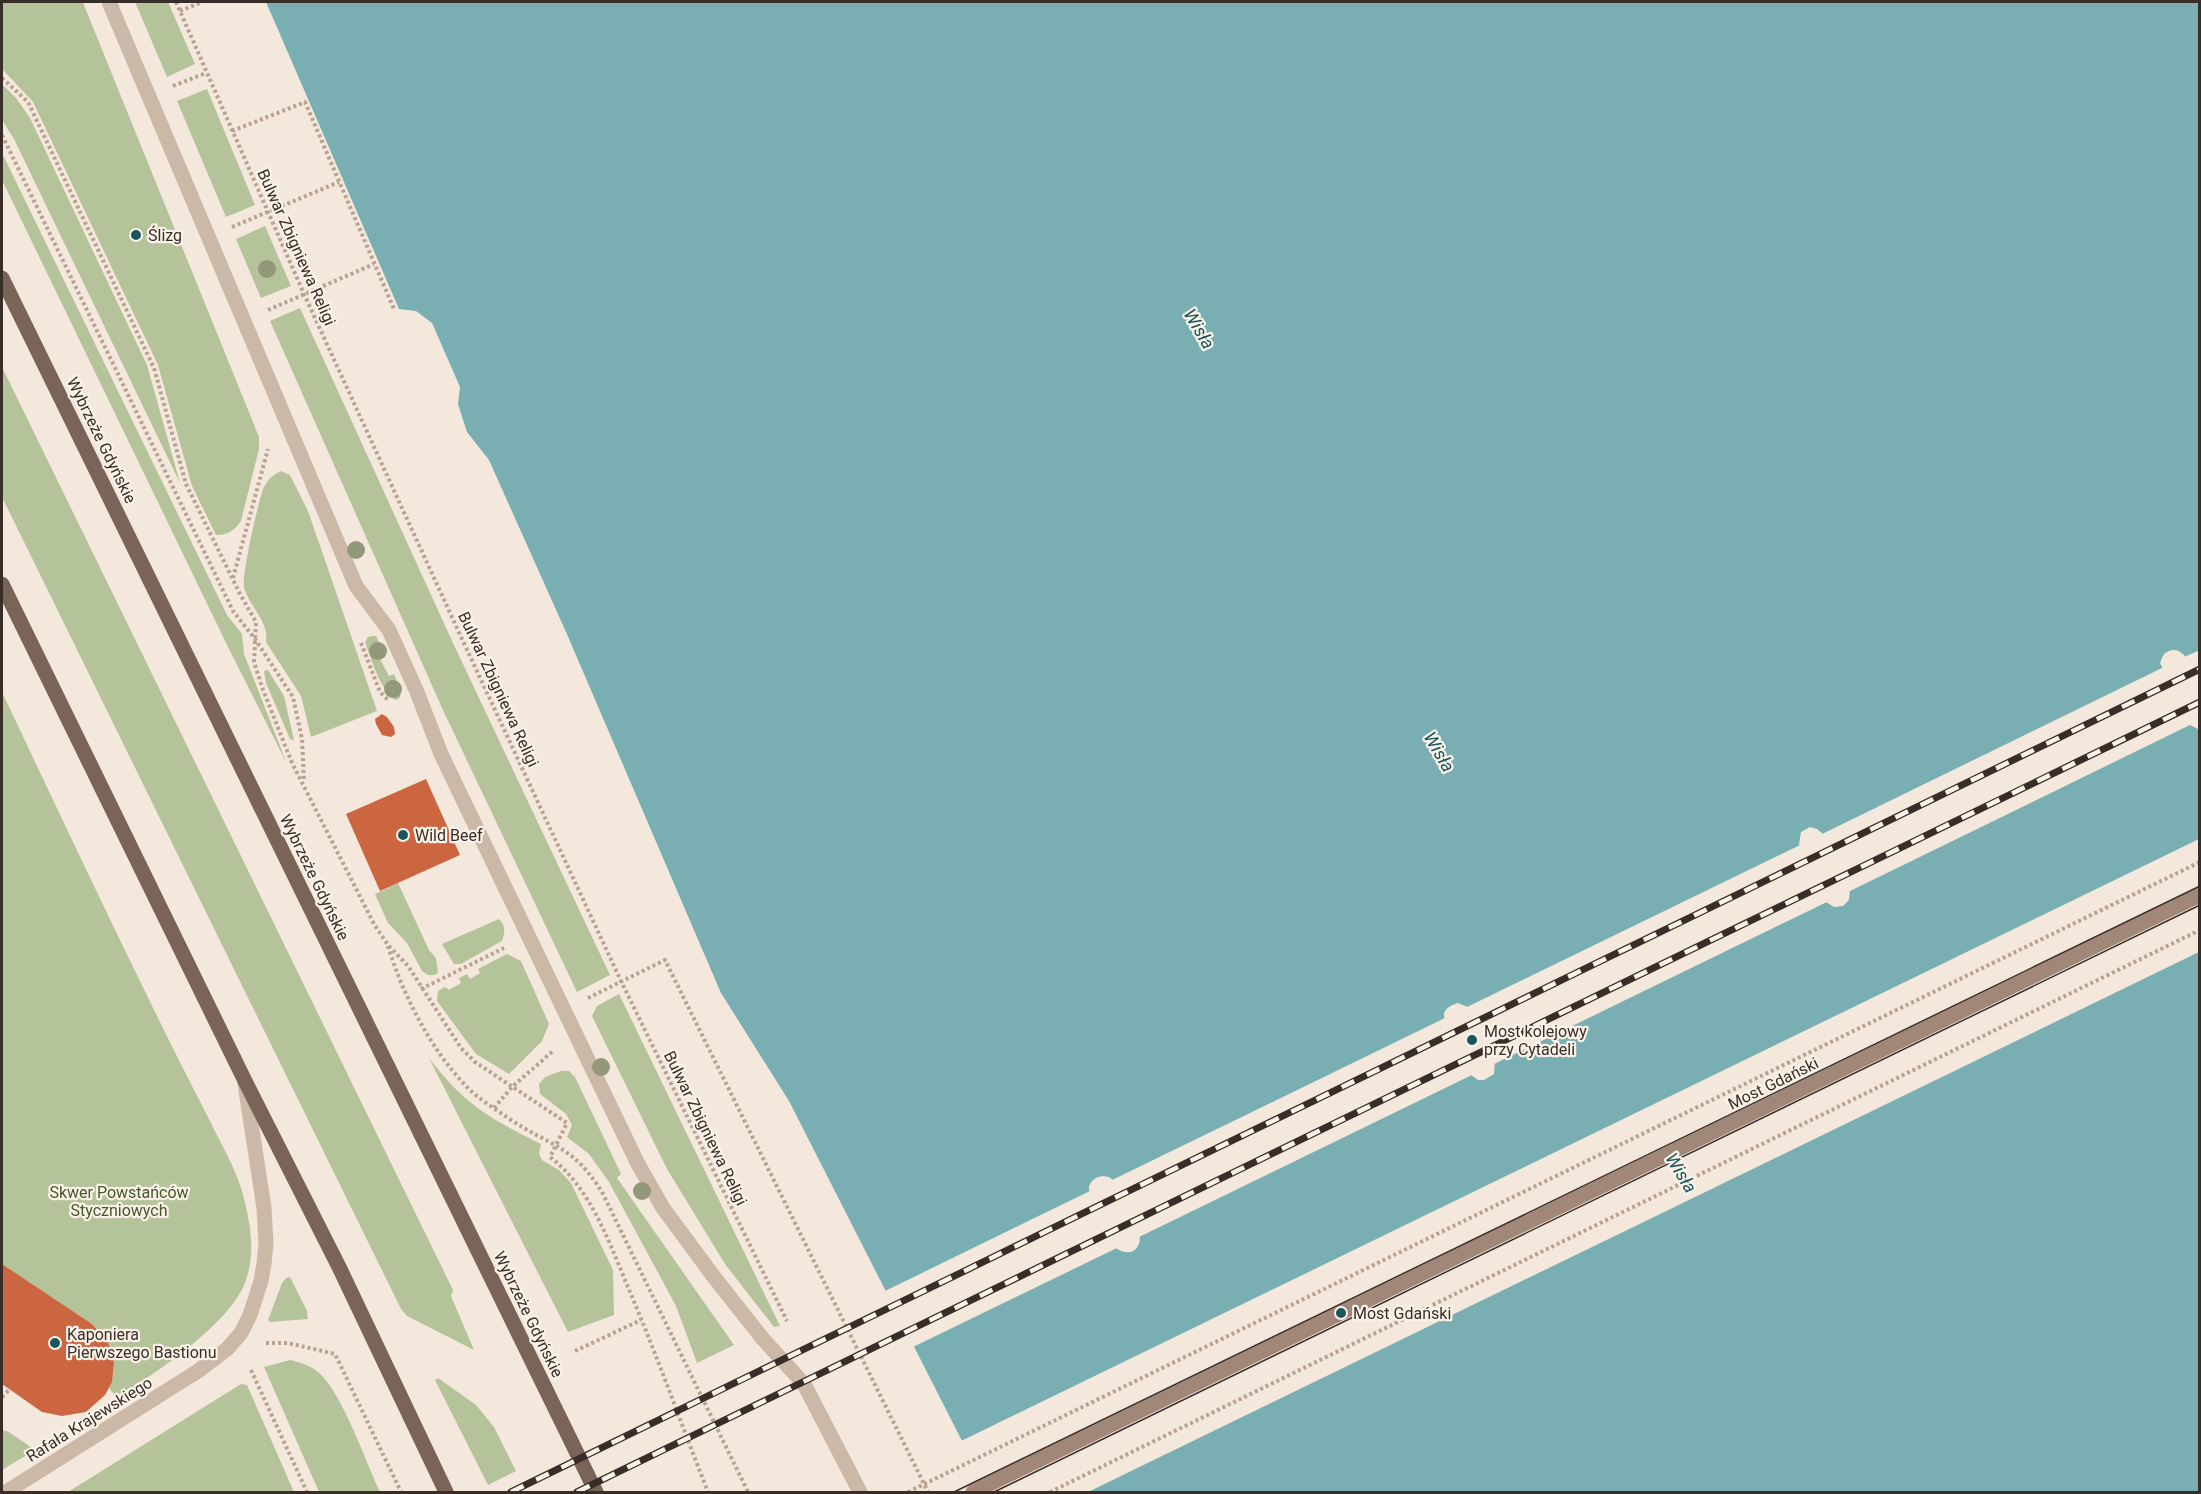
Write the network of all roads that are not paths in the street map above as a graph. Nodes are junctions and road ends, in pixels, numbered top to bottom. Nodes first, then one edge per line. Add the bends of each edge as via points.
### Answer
1 (109, 2) edge
2 (2, 278) edge
3 (2, 584) edge
4 (2199, 896) edge
5 (245, 1081) junction
6 (6, 1492) edge
7 (446, 1492) edge
8 (596, 1492) edge
9 (860, 1492) edge
10 (973, 1492) edge

1 - 9 street via 356,586 389,630 441,754 638,1164 663,1208 714,1277 804,1384
2 - 8 main road, Wybrzeże Gdyńskie
3 - 5 main road
4 - 10 main road, Most Gdański
5 - 6 street, Rafała Krajewskiego via 266,1244 261,1281 241,1334 198,1371
5 - 7 main road

